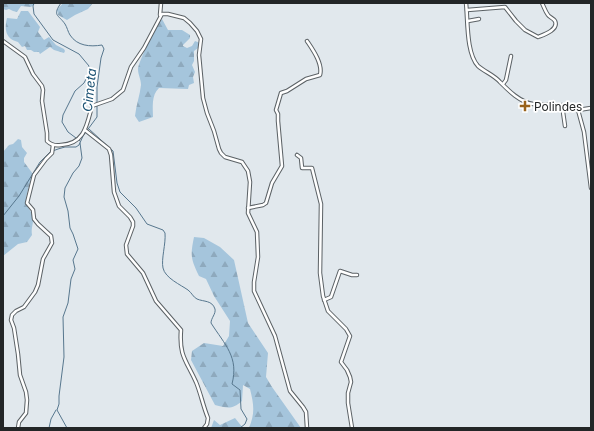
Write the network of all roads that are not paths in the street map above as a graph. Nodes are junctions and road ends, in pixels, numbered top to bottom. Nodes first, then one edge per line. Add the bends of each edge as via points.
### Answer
1 (161, 3) edge
2 (466, 3) edge
3 (542, 3) edge
4 (467, 10) junction
5 (160, 15) junction
6 (479, 19) dead end
7 (468, 21) junction
8 (3, 41) edge
9 (307, 41) dead end
10 (511, 56) dead end
11 (503, 84) junction
12 (562, 105) junction
13 (591, 108) edge
14 (578, 110) junction
15 (565, 126) dead end
16 (86, 131) junction
17 (53, 145) junction
18 (297, 155) dead end
19 (591, 188) edge
20 (248, 208) junction
21 (357, 275) dead end
22 (324, 300) junction
23 (18, 428) edge
24 (204, 428) edge
25 (308, 428) edge
26 (352, 428) edge

1 - 5 street
2 - 4 street
3 - 4 street via 555,25 549,32 538,37 525,30 505,7
4 - 7 street
5 - 16 street via 144,48 131,67 125,88 112,99 92,107
5 - 20 street via 164,13 184,18 194,26 199,35 201,88 207,113 221,153 225,157 242,162 247,168 250,190
6 - 7 street
7 - 11 street via 469,37 476,63
8 - 17 street via 25,57 42,86 47,141
9 - 20 street via 318,61 320,75 306,79 280,95 276,110 282,166 272,183 266,203
10 - 11 street
11 - 12 street via 512,94 531,104
12 - 14 street
12 - 15 street
13 - 14 street
14 - 19 street via 584,132
16 - 17 street via 76,141 66,145
16 - 24 street via 109,149 114,192 122,210 133,222 126,254 143,273 156,301 181,330 183,357 196,383 208,418
17 - 23 street via 53,151 34,175 27,203 33,210 38,224 51,236 52,243 43,259 35,292 24,307 12,315 11,320 27,400 26,413
18 - 22 street via 301,158 302,168 312,168 321,204 320,273
20 - 25 street via 257,232 258,262 254,291 275,336 290,391 306,412
21 - 22 street via 340,271 331,297
22 - 26 street via 328,311 350,336 341,362 351,382 348,403

